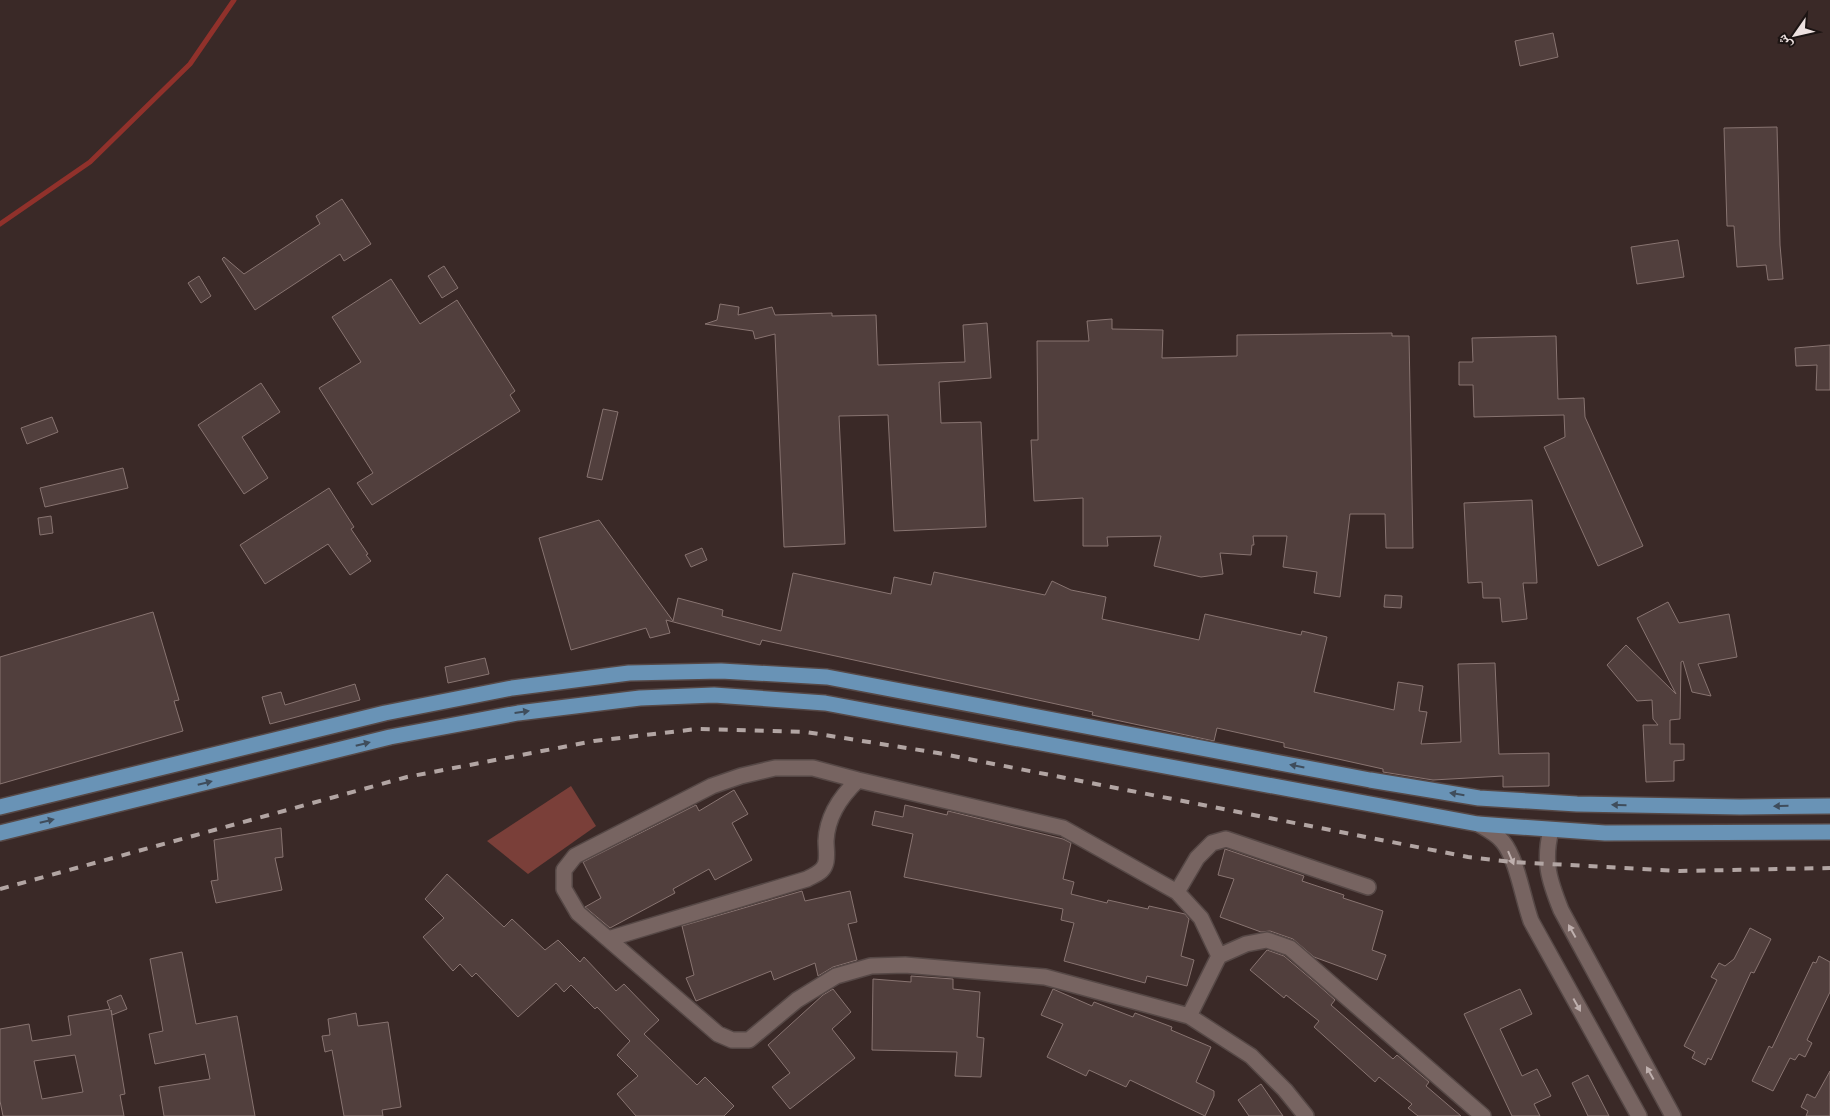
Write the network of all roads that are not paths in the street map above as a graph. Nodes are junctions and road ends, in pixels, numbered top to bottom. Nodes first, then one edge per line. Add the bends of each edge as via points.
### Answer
1 (858, 780) junction
2 (1830, 806) edge
3 (0, 807) edge
4 (1478, 824) junction
5 (1551, 830) junction
6 (1830, 832) edge
7 (0, 833) edge
8 (1368, 887) dead end
9 (1177, 892) junction
10 (608, 939) junction
11 (1219, 956) junction
12 (1189, 1016) junction
13 (1306, 1116) edge
14 (1483, 1116) edge
15 (1639, 1116) edge
16 (1673, 1116) edge

1 - 9 street via 1063,828
1 - 10 street via 837,803 826,839 826,864 821,872
1 - 10 street via 813,768 775,768 741,776 712,786 575,856 564,870 564,889 578,913
2 -> 3 main road via 1577,804 1479,798 828,677 721,672 629,673 512,688 385,713
4 - 5 main road
7 -> 4 main road via 390,737 528,711 640,698 714,695 825,703
4 -> 15 street via 1492,831 1504,843 1531,921
5 - 6 main road via 1605,833
16 -> 5 street via 1561,910 1547,864 1546,850
8 - 9 street via 1226,839 1212,843 1197,858
9 - 11 street via 1201,918
10 - 12 street via 718,1034 732,1040 749,1040 797,1000 836,976 871,966 905,965 1045,977
11 - 12 street
11 - 14 street via 1246,944 1267,940 1290,948
12 - 13 street via 1251,1056

